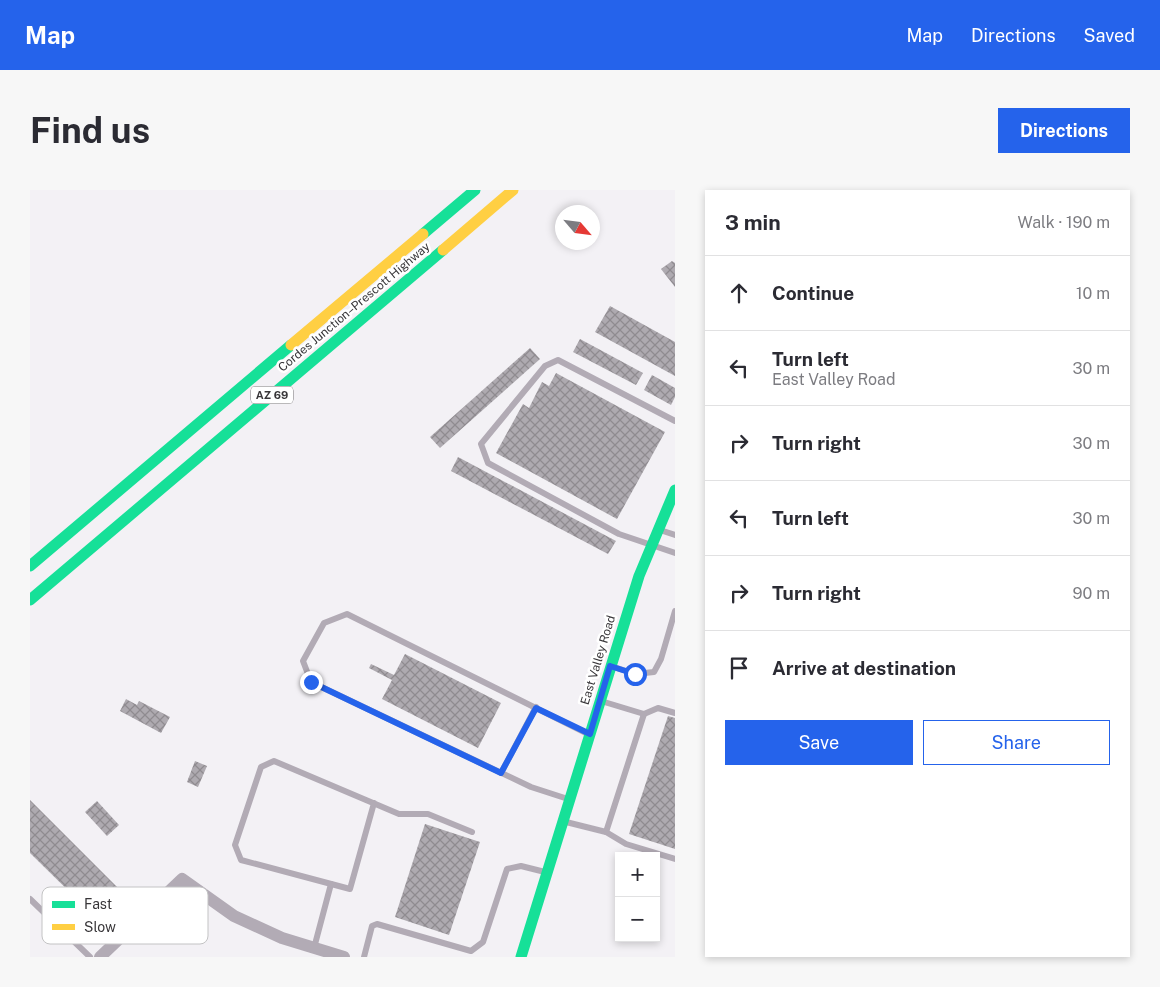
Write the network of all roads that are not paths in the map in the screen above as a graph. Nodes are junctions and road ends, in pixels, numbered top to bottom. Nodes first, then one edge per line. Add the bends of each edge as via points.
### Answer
1 (475, 190) edge
2 (514, 190) edge
3 (675, 421) edge
4 (675, 490) edge
5 (657, 529) junction
6 (675, 535) edge
7 (651, 544) junction
8 (675, 553) edge
9 (30, 566) edge
10 (30, 600) edge
11 (675, 611) edge
12 (610, 666) junction
13 (600, 700) junction
14 (536, 708) junction
15 (675, 713) edge
16 (644, 714) junction
17 (590, 734) junction
18 (501, 773) junction
19 (569, 800) junction
20 (374, 804) junction
21 (563, 821) junction
22 (472, 832) dead end
23 (606, 832) junction
24 (675, 859) edge
25 (547, 873) junction
26 (331, 884) junction
27 (174, 887) edge
28 (193, 887) edge
29 (208, 898) edge
30 (30, 899) edge
31 (42, 911) edge
32 (77, 944) edge
33 (114, 944) edge
34 (314, 948) junction
35 (90, 957) edge
36 (100, 957) edge
37 (344, 957) edge
38 (364, 957) edge
39 (520, 957) edge

1 - 9 main road, Cordes Junction–Prescott Highway / AZ 69
2 - 10 main road, Cordes Junction–Prescott Highway / AZ 69
3 - 7 lane via 558,360 545,366 482,444 488,463 619,534
4 - 5 main road, East Valley Road
5 - 6 lane
5 - 7 main road, East Valley Road
7 - 8 lane
7 - 12 main road, East Valley Road
11 - 12 lane via 654,672 635,674
12 - 13 main road, East Valley Road
13 - 16 lane
13 - 17 main road, East Valley Road
14 - 17 lane
14 - 18 lane
14 - 18 lane via 347,614 324,623 303,662 311,682
15 - 16 lane via 658,708
16 - 23 lane
17 - 19 main road, East Valley Road
18 - 19 lane
19 - 21 main road, East Valley Road
20 - 22 lane via 399,814 428,814
20 - 26 lane via 350,890
20 - 26 lane via 274,761 261,767 235,845 241,860
21 - 23 lane
21 - 25 main road, East Valley Road
23 - 24 lane via 626,844
25 - 38 lane via 520,866 506,869 484,942 471,951 377,924 372,926
25 - 39 main road, East Valley Road
26 - 34 lane
27 - 28 street via 182,879
29 - 34 street via 234,916 282,938
30 - 31 lane
32 - 35 lane
33 - 36 street
34 - 37 street

